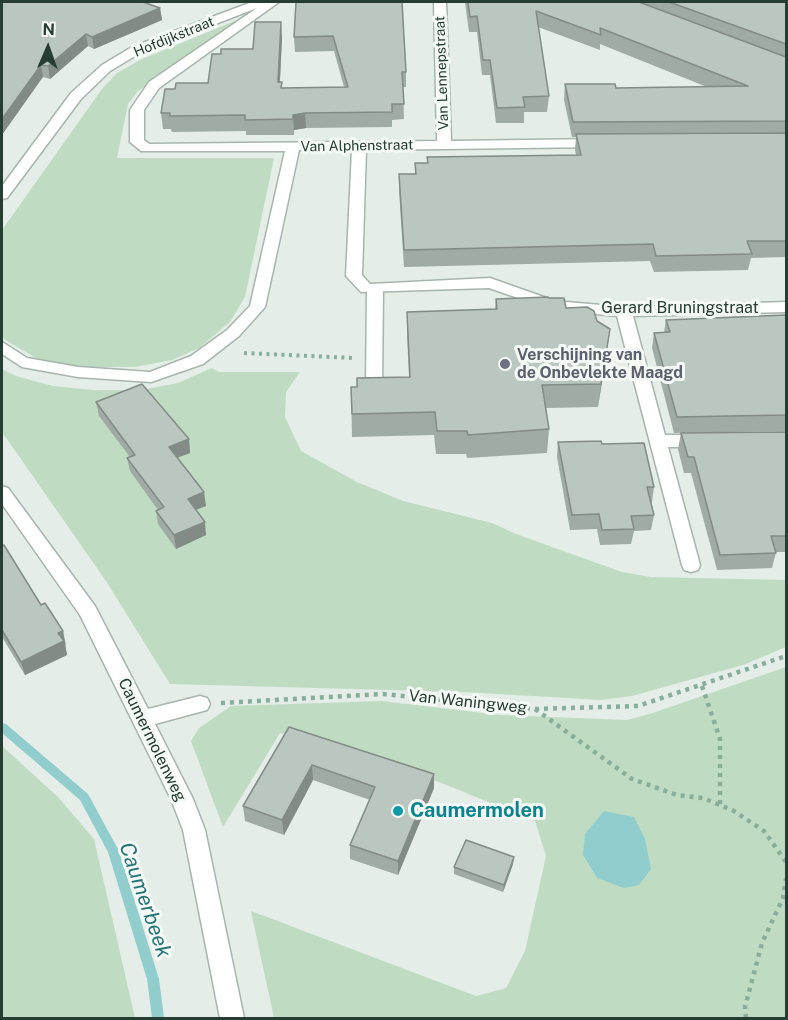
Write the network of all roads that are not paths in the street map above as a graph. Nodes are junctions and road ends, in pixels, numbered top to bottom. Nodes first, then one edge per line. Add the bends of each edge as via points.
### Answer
1 (262, 2) edge
2 (273, 2) edge
3 (440, 2) edge
4 (444, 144) junction
5 (609, 144) edge
6 (359, 146) junction
7 (293, 147) junction
8 (2, 195) edge
9 (375, 289) junction
10 (786, 307) edge
11 (624, 312) junction
12 (2, 347) edge
13 (374, 387) edge
14 (658, 441) junction
15 (717, 441) edge
16 (2, 492) edge
17 (692, 565) dead end
18 (200, 704) road end
19 (143, 719) junction
20 (232, 1018) edge

1 - 8 street, Hofdijkstraat via 136,50 106,68 76,96
2 - 7 street, Van Alphenstraat via 154,84 137,110 136,142 146,148
3 - 4 street, Van Lennepstraat
4 - 5 street, Van Alphenstraat
4 - 6 street, Van Alphenstraat
6 - 7 street, Van Alphenstraat
6 - 9 street via 354,276 366,289
7 - 12 street via 257,307 233,333 197,360 151,377 78,372 22,362
9 - 11 street, Gerard Bruningstraat via 490,283 553,305
9 - 13 street
10 - 11 street, Gerard Bruningstraat
11 - 14 street
14 - 15 street
14 - 17 street
16 - 19 street, Caumermolenweg via 88,611
18 - 19 street
19 - 20 street, Caumermolenweg via 194,830

